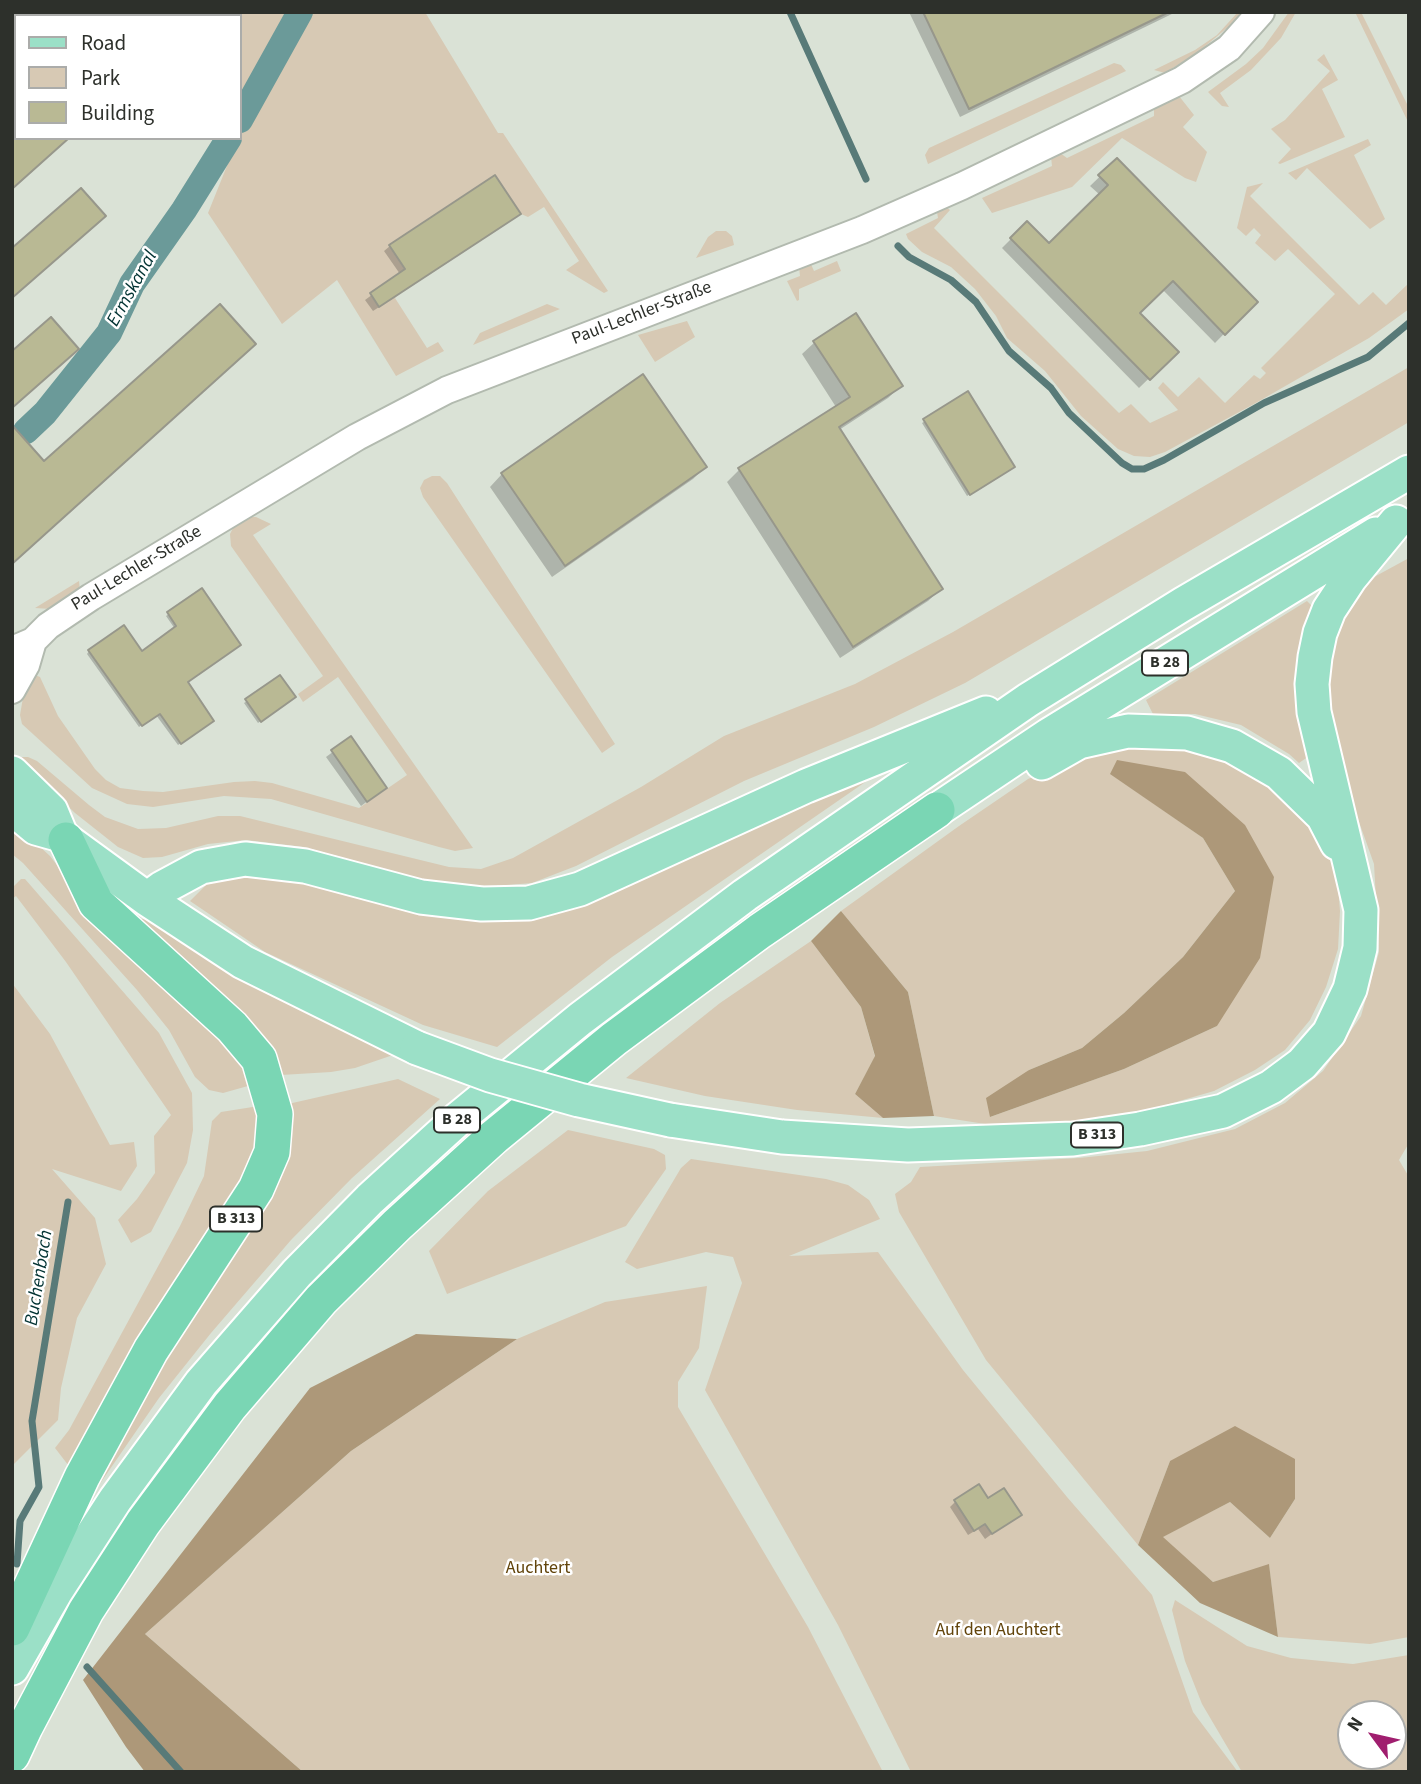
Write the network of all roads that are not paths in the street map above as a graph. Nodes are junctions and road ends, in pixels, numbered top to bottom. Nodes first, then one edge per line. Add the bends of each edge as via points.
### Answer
1 (1261, 12) edge
2 (1409, 472) edge
3 (1402, 518) edge
4 (23, 645) edge
5 (12, 690) edge
6 (1028, 700) junction
7 (12, 773) edge
8 (12, 808) edge
9 (937, 810) junction
10 (64, 838) junction
11 (1353, 873) junction
12 (147, 899) junction
13 (12, 1628) edge
14 (12, 1668) edge
15 (12, 1755) edge

1 - 4 street, Paul-Lechler-Straße via 1229,48 1182,80 962,186 862,230 447,390 357,437 91,597
2 - 6 main road, B 28
3 - 9 main road, B 28 via 1049,735
3 - 11 main road via 1329,610 1315,657 1314,712
4 - 5 street, Paul-Lechler-Straße via 26,665
6 - 12 main road via 967,719 806,786 580,889 529,903 482,904 421,897 305,866 245,859 201,867
6 - 14 main road, B 28 via 745,895 580,1019 459,1118 370,1199 297,1273 201,1383 115,1500
7 - 10 main road, B 313 via 51,811
8 - 10 main road, B 313 via 36,828
9 - 11 main road, B 313 via 1024,774 1079,743 1128,731 1187,733 1232,746 1279,773 1323,816
9 - 15 highway, B 28 via 760,931 614,1040 494,1138 321,1300 230,1406 143,1523 86,1611
10 - 12 main road, B 313
10 - 13 highway, B 313 via 96,903 232,1027 259,1059 275,1114 272,1152 256,1189 151,1350 82,1477
11 - 12 main road, B 313, bridge via 1361,910 1360,948 1350,989 1329,1033 1301,1065 1271,1087 1223,1111 1140,1129 1073,1139 908,1145 782,1137 670,1120 490,1075 417,1048 243,962

